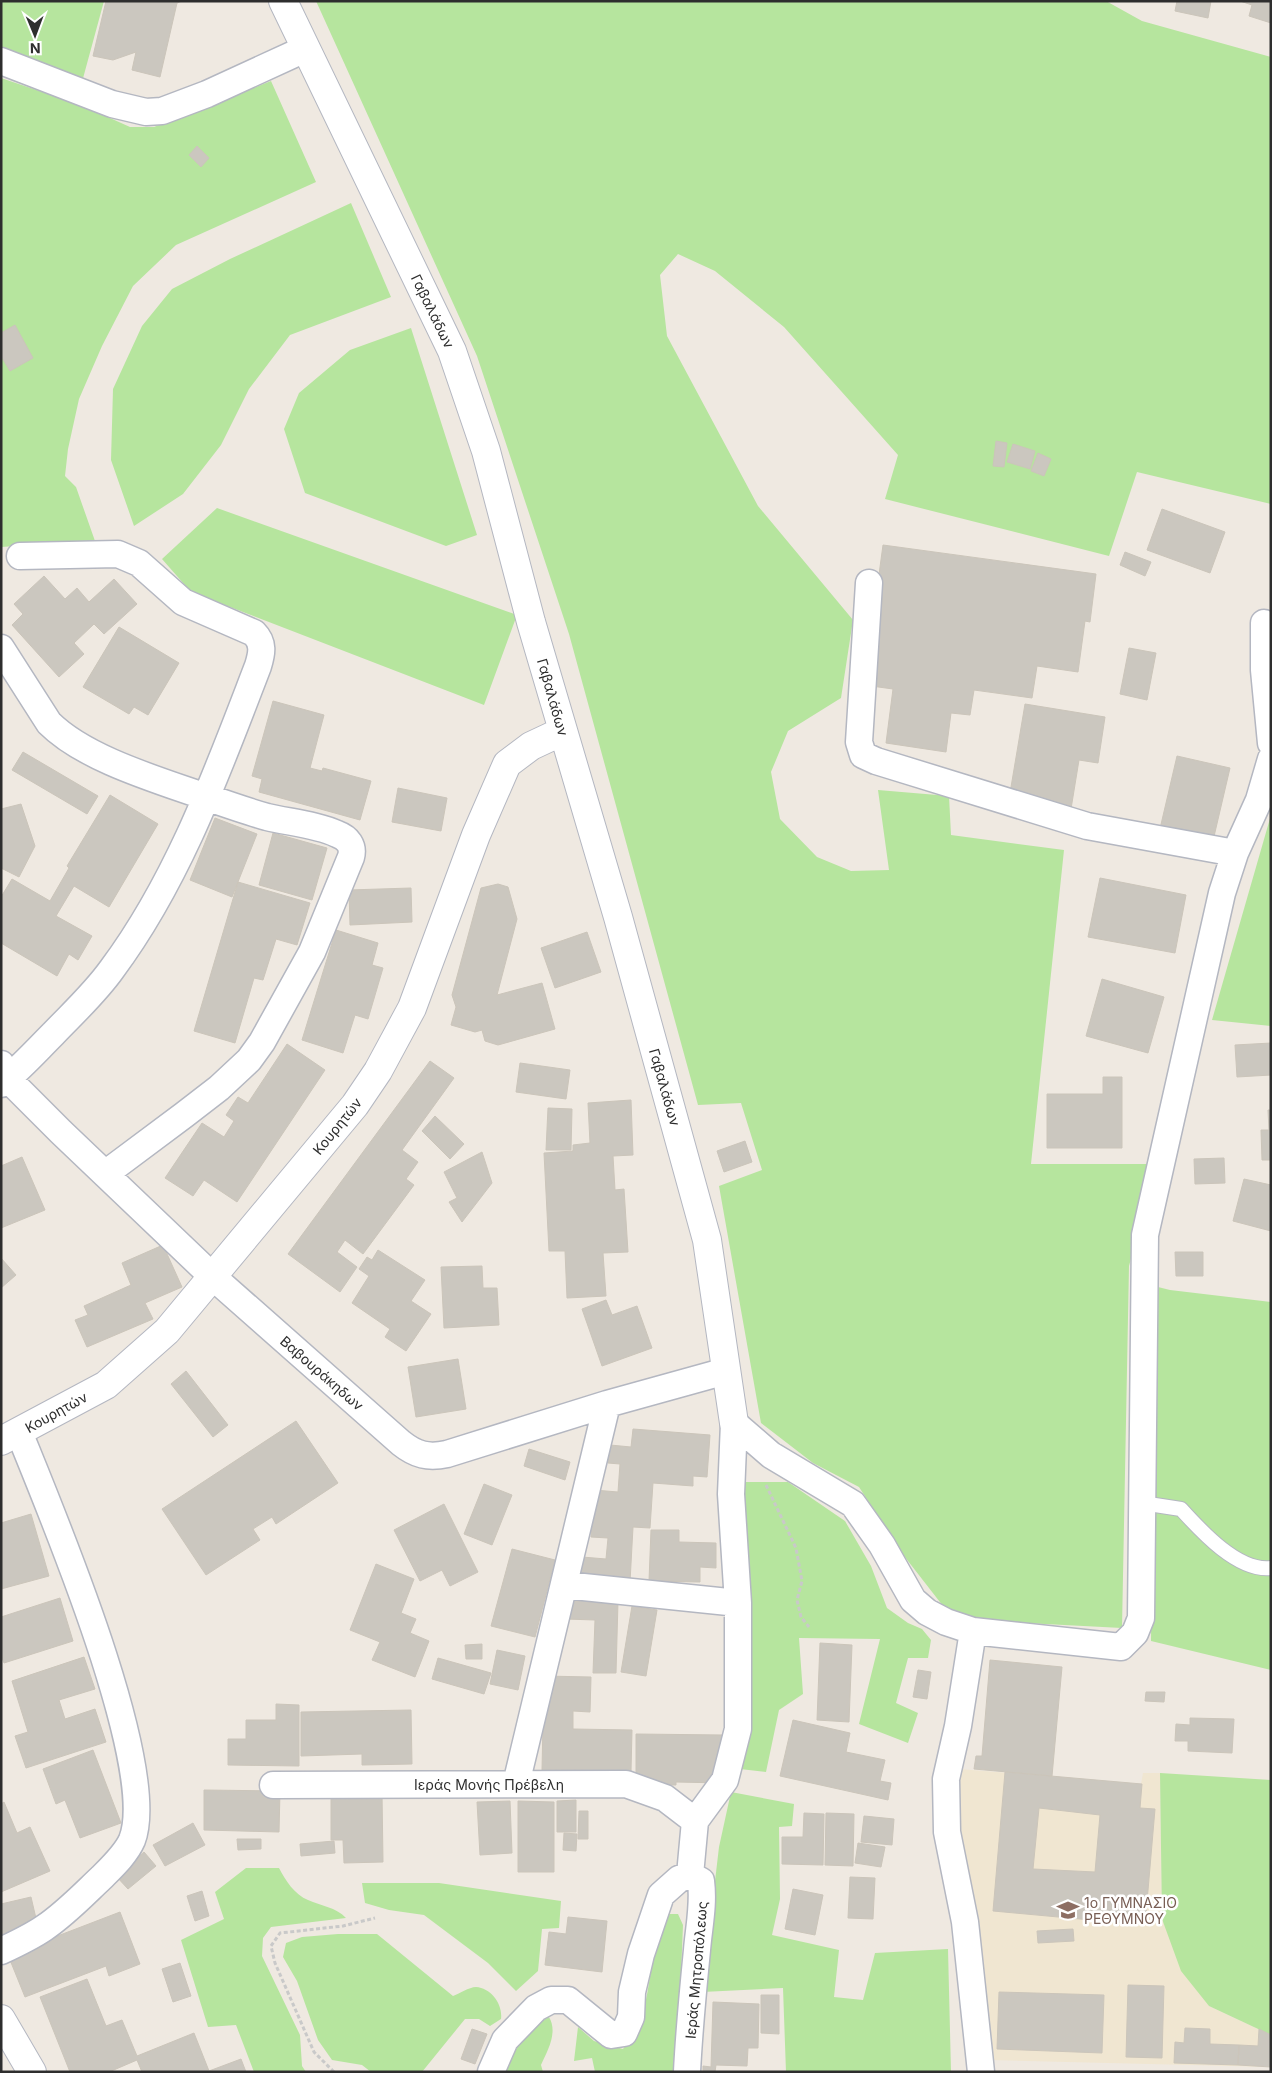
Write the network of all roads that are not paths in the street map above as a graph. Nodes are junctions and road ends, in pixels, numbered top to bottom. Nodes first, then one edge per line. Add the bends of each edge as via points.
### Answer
1 (283, 1) edge
2 (305, 49) junction
3 (1, 61) edge
4 (20, 556) dead end
5 (869, 584) dead end
6 (1264, 623) dead end
7 (1, 648) edge
8 (563, 731) junction
9 (1271, 743) edge
10 (1271, 759) edge
11 (206, 797) junction
12 (1235, 853) junction
13 (4, 1076) edge
14 (105, 1174) junction
15 (213, 1277) junction
16 (726, 1371) junction
17 (607, 1404) junction
18 (734, 1423) junction
19 (10, 1437) edge
20 (1142, 1503) junction
21 (1271, 1568) edge
22 (564, 1584) junction
23 (738, 1602) junction
24 (974, 1631) junction
25 (516, 1784) junction
26 (272, 1785) dead end
27 (695, 1821) junction
28 (690, 1875) junction
29 (1, 1951) edge
30 (1, 2018) edge
31 (32, 2072) edge
32 (491, 2072) edge
33 (687, 2072) edge
34 (980, 2072) edge

1 - 2 street, Γαβαλάδων
2 - 3 street via 199,97 162,111 146,112 112,104
2 - 8 street, Γαβαλάδων via 448,342 465,384
4 - 11 street via 118,554 139,563 183,602 245,628 260,638 262,649 258,666
5 - 12 street via 859,742 863,755 1087,826
6 - 9 street via 1264,670
7 - 11 street via 42,714 62,735 121,766
8 - 15 street, Κουρητών via 530,746 507,764 476,835 412,1008 378,1071 355,1105
8 - 16 street, Γαβαλάδων via 707,1240
10 - 12 street via 1256,808
11 - 13 street via 166,881 111,971 87,999
11 - 14 street via 264,816 338,834 352,848 351,858 312,952 249,1060 184,1116
12 - 20 street via 1222,893 1145,1234
13 - 14 street, Βαβουράκηδων
14 - 15 street, Βαβουράκηδων
15 - 17 street, Βαβουράκηδων via 401,1443 422,1456 447,1454
15 - 19 street, Κουρητών via 167,1331 106,1385
16 - 17 street, Βαβουράκηδων
16 - 18 street, Γαβαλάδων
17 - 22 street
18 - 23 street via 731,1494
18 - 24 street via 771,1455 853,1504 914,1600 927,1612 946,1622
19 - 29 street via 61,1539 106,1666 130,1757 136,1822 127,1849 81,1898 43,1928
20 - 21 lane via 1181,1509 1206,1538 1241,1561 1264,1569
20 - 24 street via 1141,1618 1135,1633 1121,1647
22 - 23 street
22 - 25 street
23 - 27 street via 738,1728 725,1780
24 - 34 street via 946,1779 946,1805 947,1832 970,1957
25 - 26 street, Ιεράς Μονής Πρέβελη
25 - 27 street, Ιεράς Μονής Πρέβελη via 626,1784 665,1798
27 - 28 street
28 - 32 street via 679,1879 661,1895 641,1954 632,1992 631,2017 624,2033 612,2035 568,2000 551,2000 536,2008 505,2040
28 - 33 street, Ιεράς Μητροπόλεως via 701,1881 704,1901 698,1934
30 - 31 street

